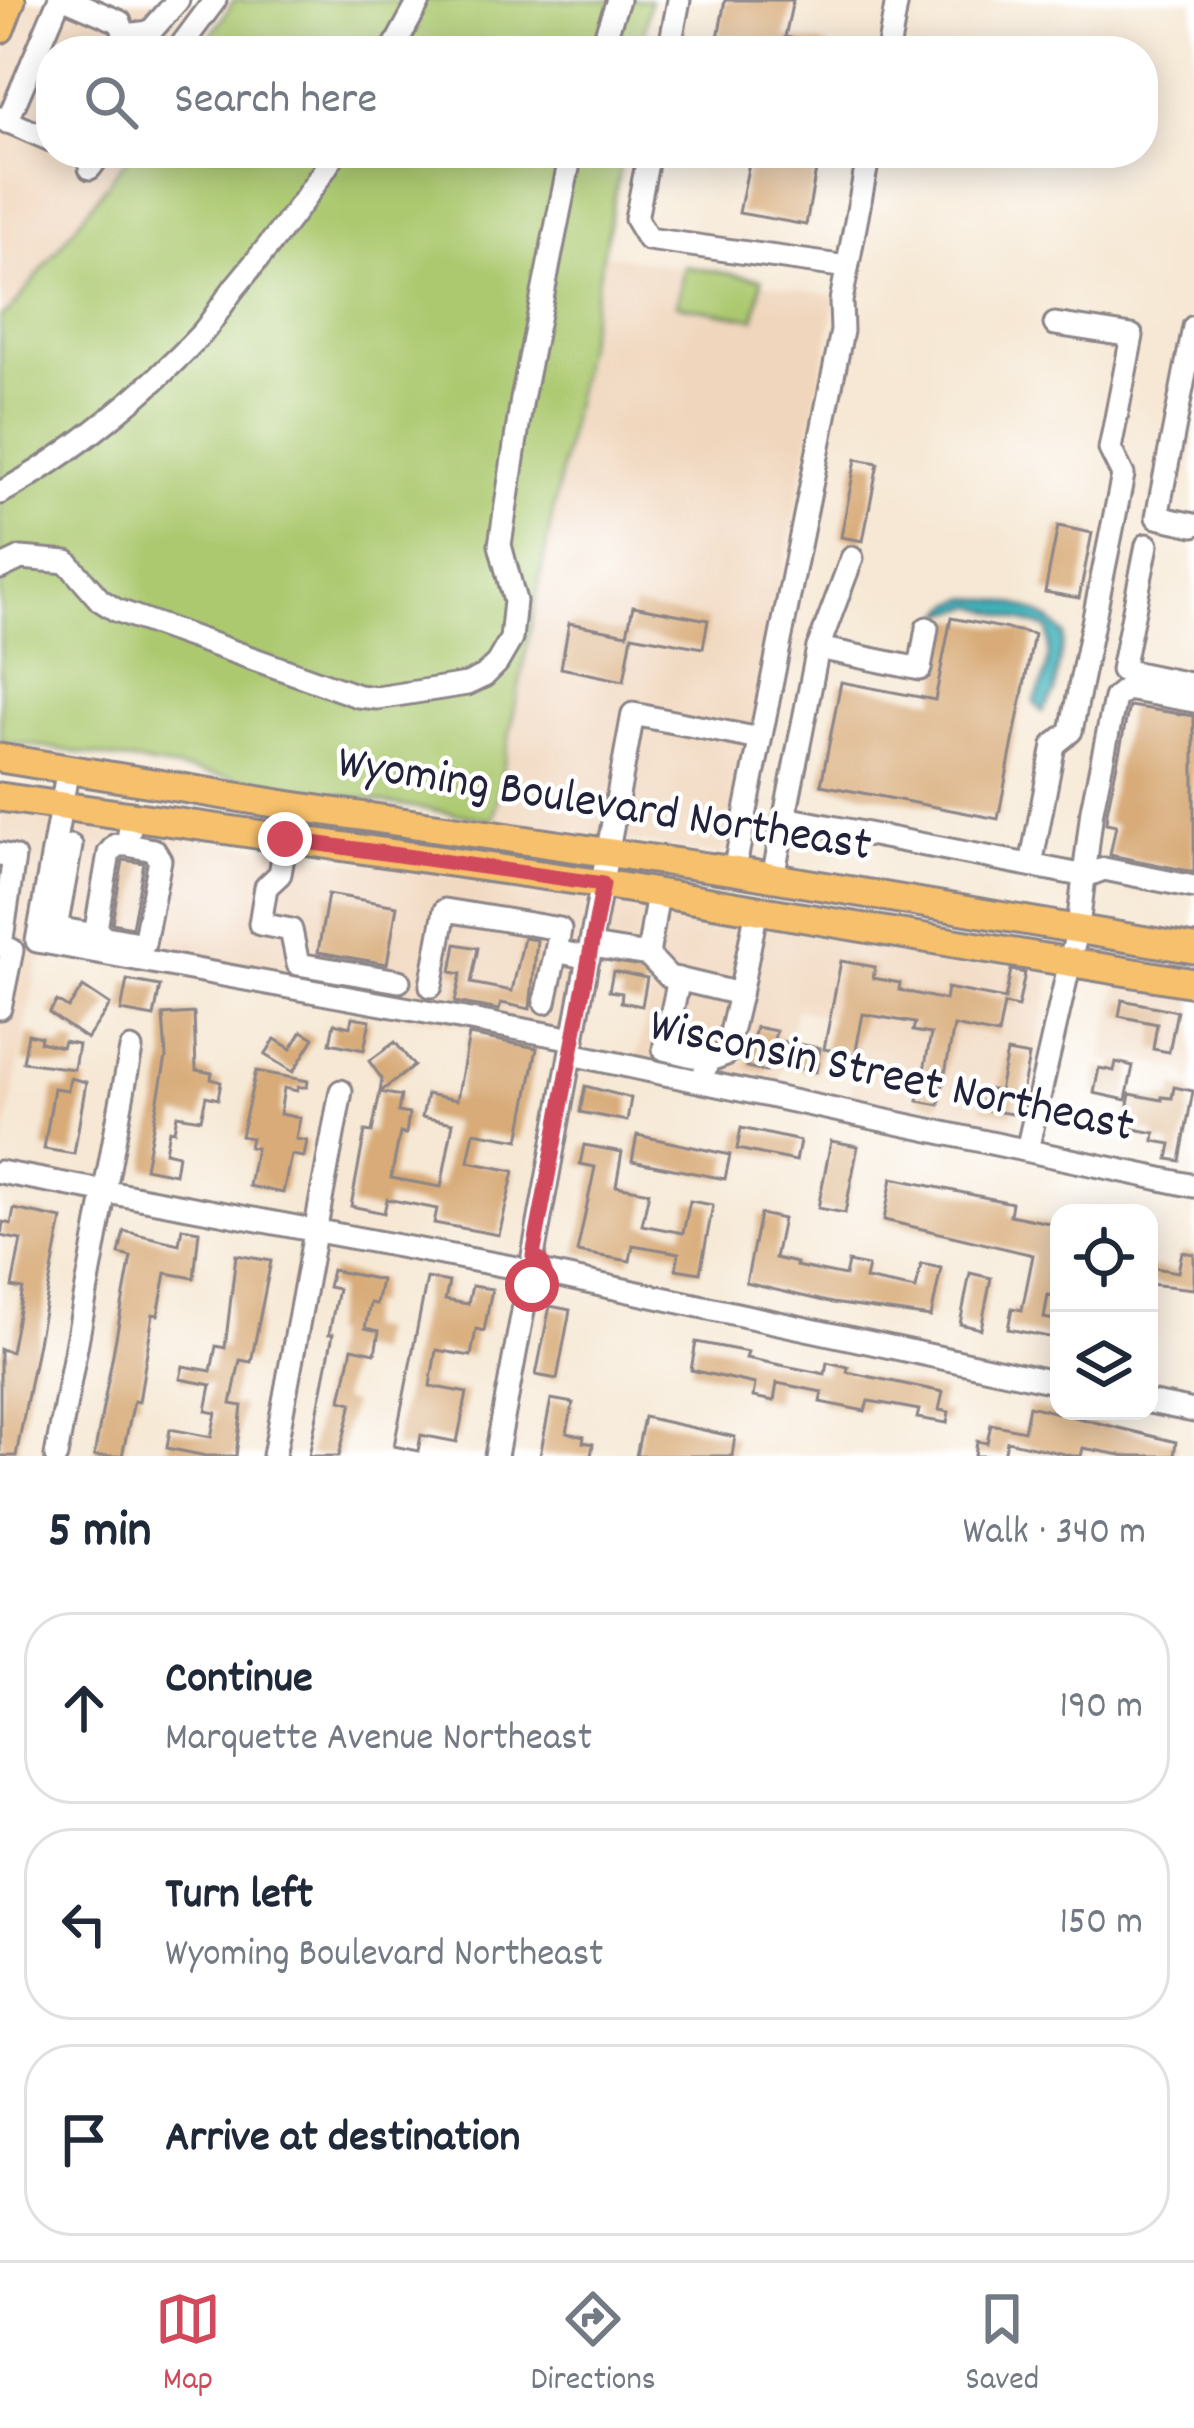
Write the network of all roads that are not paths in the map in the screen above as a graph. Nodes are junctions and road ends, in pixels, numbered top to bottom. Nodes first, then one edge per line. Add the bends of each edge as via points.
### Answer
1 (11, 0) edge
2 (59, 0) edge
3 (69, 0) edge
4 (178, 0) edge
5 (215, 0) edge
6 (420, 0) edge
7 (618, 0) edge
8 (680, 0) edge
9 (897, 0) edge
10 (0, 28) edge
11 (42, 36) edge
12 (122, 36) edge
13 (140, 36) edge
14 (188, 36) edge
15 (400, 36) edge
16 (605, 36) edge
17 (672, 36) edge
18 (891, 36) edge
19 (36, 50) edge
20 (4, 120) edge
21 (36, 134) edge
22 (325, 168) edge
23 (568, 168) edge
24 (646, 168) edge
25 (865, 168) edge
26 (847, 267) junction
27 (1055, 324) dead end
28 (1194, 326) edge
29 (0, 493) edge
30 (1194, 525) edge
31 (1147, 545) dead end
32 (852, 558) dead end
33 (0, 568) edge
34 (927, 628) dead end
35 (818, 648) junction
36 (1194, 686) edge
37 (1194, 701) edge
38 (760, 739) junction
39 (0, 758) edge
40 (68, 768) junction
41 (0, 797) edge
42 (61, 806) junction
43 (292, 806) junction
44 (132, 816) junction
45 (784, 818) junction
46 (285, 839) junction
47 (128, 845) junction
48 (71, 846) dead end
49 (608, 853) junction
50 (0, 854) edge
51 (1031, 866) junction
52 (734, 871) junction
53 (1086, 876) junction
54 (773, 877) junction
55 (603, 884) junction
56 (1194, 887) edge
57 (658, 893) junction
58 (757, 909) junction
59 (1078, 927) junction
60 (94, 935) junction
61 (0, 945) edge
62 (1194, 949) edge
63 (556, 951) junction
64 (590, 952) junction
65 (648, 955) junction
66 (1070, 960) junction
67 (679, 979) junction
68 (399, 981) dead end
69 (1194, 983) edge
70 (430, 986) dead end
71 (740, 994) junction
72 (545, 1002) dead end
73 (0, 1009) edge
74 (572, 1046) junction
75 (131, 1049) dead end
76 (706, 1071) junction
77 (341, 1091) dead end
78 (1027, 1150) junction
79 (0, 1172) edge
80 (1194, 1186) edge
81 (106, 1190) junction
82 (317, 1229) junction
83 (531, 1270) junction
84 (1050, 1380) edge
85 (1158, 1404) edge
86 (1194, 1412) edge
87 (56, 1456) edge
88 (274, 1456) edge
89 (496, 1456) edge

1 - 10 main road
2 - 11 street
3 - 12 street via 120,22
4 - 13 street
5 - 14 street
6 - 15 street
7 - 16 street
8 - 17 street
9 - 18 street
19 - 20 street
20 - 21 street
22 - 29 street via 203,332 84,439
23 - 33 street via 500,545 515,618 504,652 484,676 358,696 116,610 67,562 21,558
24 - 26 street via 636,219 648,239
25 - 26 street
26 - 38 street via 842,332
27 - 51 street via 1132,336 1110,449 1123,475 1071,731 1054,745
28 - 30 street via 1156,517
31 - 36 street via 1122,670
32 - 35 street
34 - 35 street via 920,669
35 - 45 street
37 - 53 street via 1126,689 1115,698
38 - 49 street via 633,714
38 - 52 street
39 - 40 main road, Wyoming Boulevard Northeast
40 - 42 street
40 - 43 main road, Wyoming Boulevard Northeast
41 - 42 main road, Wyoming Boulevard Northeast
42 - 44 main road, Wyoming Boulevard Northeast
42 - 74 street, Wisconsin Street Northeast via 37,940
43 - 46 street
43 - 49 main road, Wyoming Boulevard Northeast
44 - 46 main road, Wyoming Boulevard Northeast
44 - 47 street
45 - 51 street
45 - 54 street
46 - 55 main road, Wyoming Boulevard Northeast
46 - 68 street via 260,924 291,930 298,964
47 - 60 street via 109,853
47 - 60 street via 154,850 160,860 144,944
48 - 60 street via 56,928
49 - 52 main road, Wyoming Boulevard Northeast
49 - 55 street
50 - 61 street via 14,857
51 - 53 street
52 - 54 main road, Wyoming Boulevard Northeast
53 - 56 street via 1104,869
53 - 59 street
54 - 59 main road, Wyoming Boulevard Northeast
55 - 57 main road, Wyoming Boulevard Northeast
55 - 64 street
57 - 58 main road, Wyoming Boulevard Northeast
57 - 65 street
58 - 66 main road, Wyoming Boulevard Northeast
58 - 71 street
59 - 62 main road, Wyoming Boulevard Northeast
59 - 66 street
61 - 73 street via 12,950
63 - 64 street
63 - 70 street via 560,929 445,910
63 - 72 street
64 - 65 street
64 - 74 street
65 - 67 street
66 - 69 main road, Wyoming Boulevard Northeast
66 - 78 street
67 - 71 street
67 - 76 street via 664,1049
71 - 76 street via 726,1054
74 - 76 street, Wisconsin Street Northeast
74 - 83 street
75 - 81 street
76 - 78 street, Wisconsin Street Northeast
77 - 82 street
78 - 80 street, Wisconsin Street Northeast
79 - 81 street
81 - 82 street
81 - 87 street
82 - 83 street
82 - 88 street
83 - 84 street
83 - 89 street
85 - 86 street

